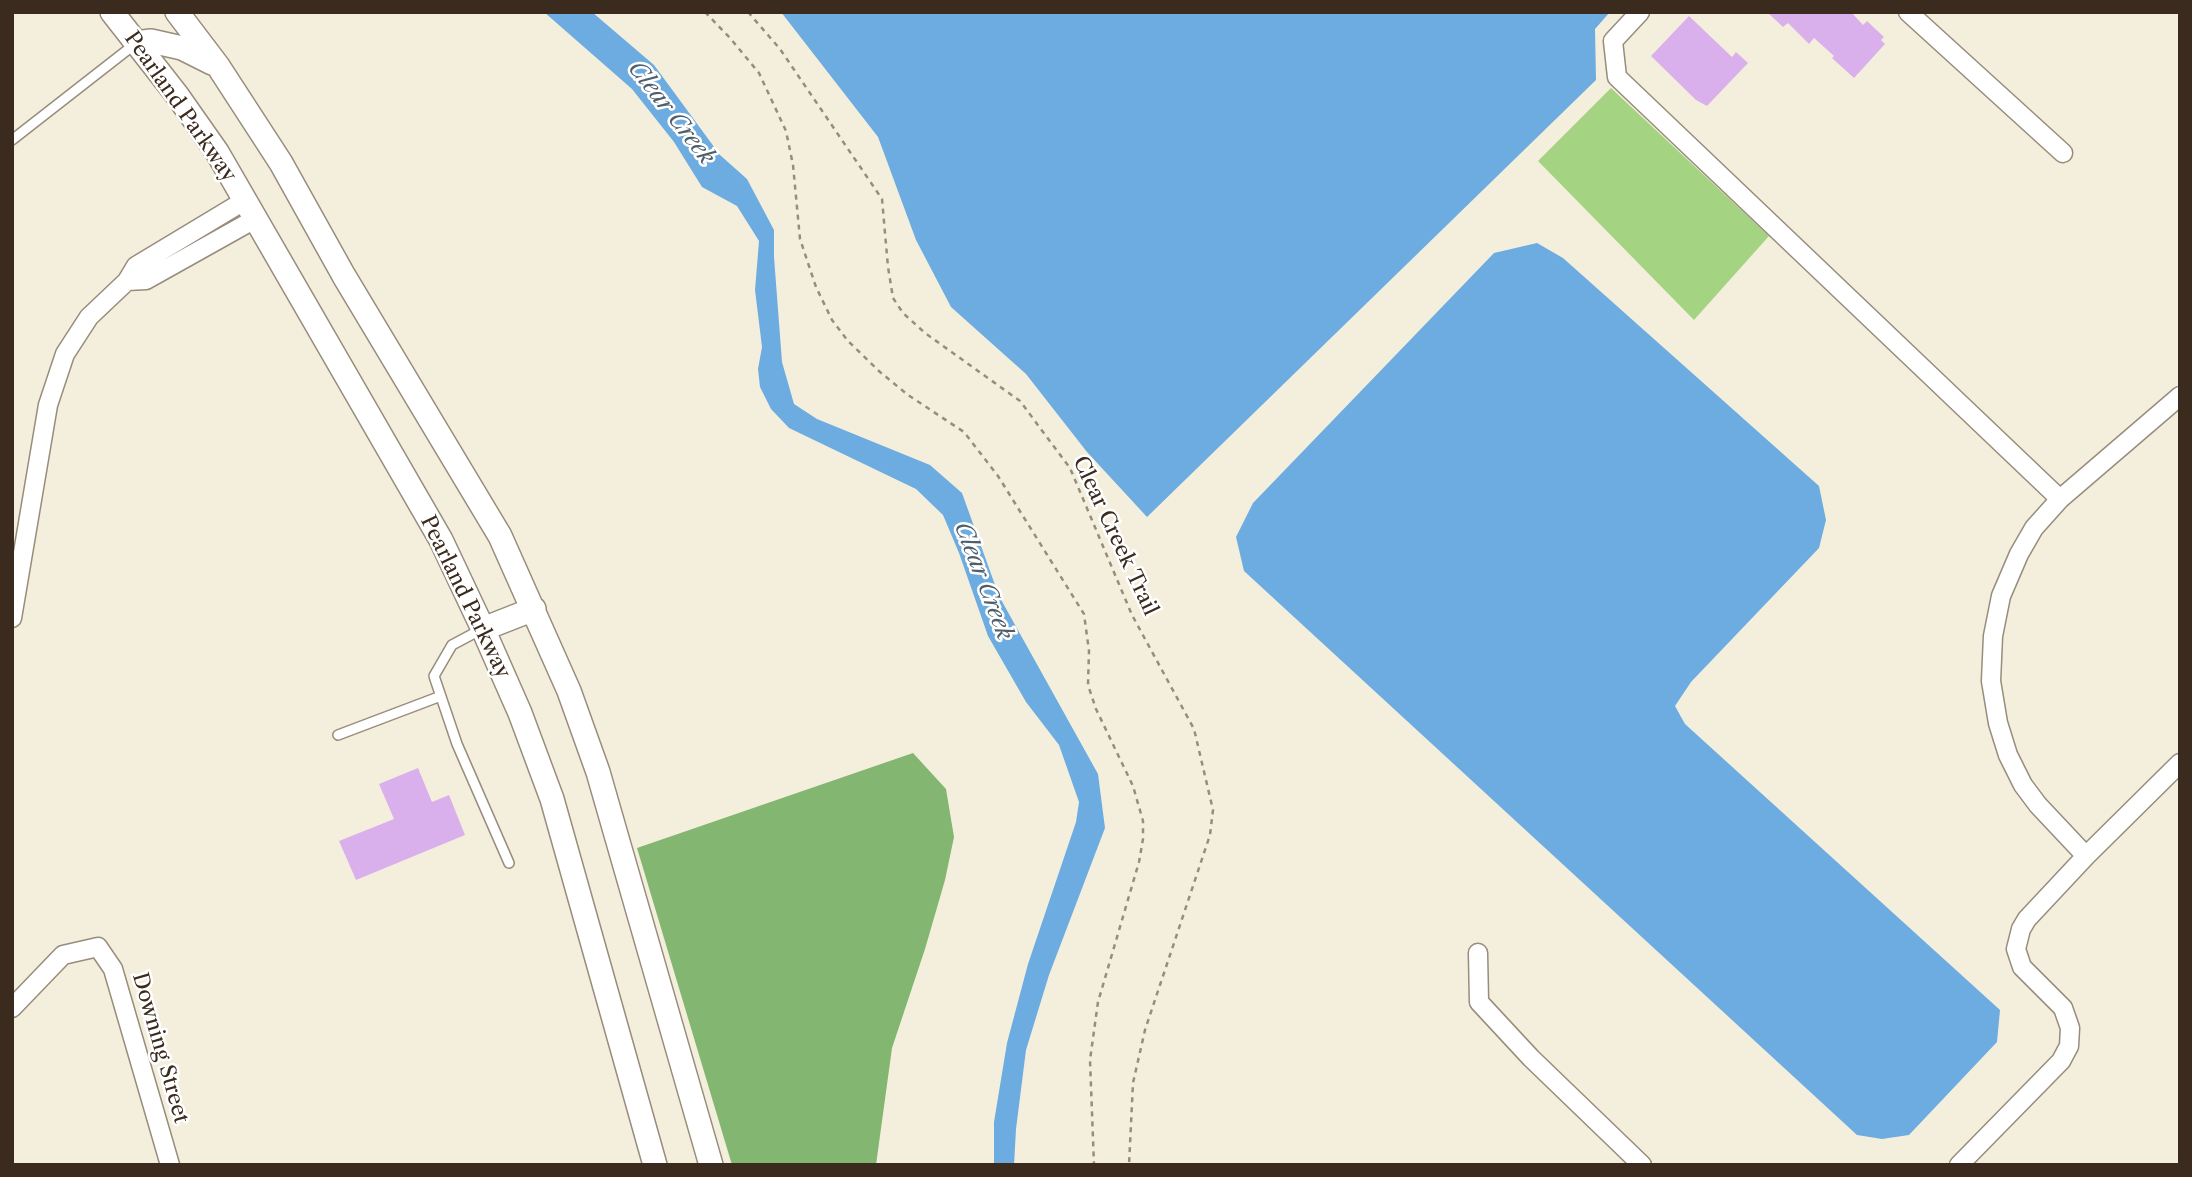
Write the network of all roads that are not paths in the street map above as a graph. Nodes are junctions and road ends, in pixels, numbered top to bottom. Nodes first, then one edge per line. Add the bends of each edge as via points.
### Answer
1 (112, 12) edge
2 (177, 12) edge
3 (1640, 12) edge
4 (1908, 12) edge
5 (136, 43) junction
6 (218, 66) junction
7 (12, 140) edge
8 (2063, 153) dead end
9 (249, 210) junction
10 (2180, 396) edge
11 (2060, 499) junction
12 (534, 609) junction
13 (12, 618) edge
14 (483, 629) junction
15 (441, 696) junction
16 (338, 735) dead end
17 (2180, 763) edge
18 (2087, 856) junction
19 (509, 863) dead end
20 (1478, 953) dead end
21 (12, 1008) edge
22 (170, 1165) edge
23 (655, 1165) edge
24 (710, 1165) edge
25 (1642, 1165) edge
26 (1958, 1165) edge

1 - 5 main road, Pearland Parkway
2 - 6 main road
3 - 11 street via 1613,41 1617,77
4 - 8 street
5 - 6 main road via 151,41 182,48
5 - 7 lane
5 - 9 main road, Pearland Parkway via 193,118
6 - 12 main road via 281,163 500,536
9 - 13 street via 136,266 84,324 65,354 48,405
9 - 14 main road, Pearland Parkway via 441,540
10 - 11 street
11 - 18 street via 2034,528 2001,596 1991,681 1998,723 2023,785
12 - 14 main road
12 - 24 main road via 598,772
14 - 15 lane via 452,645 434,676
14 - 23 main road, Pearland Parkway via 552,799
15 - 16 lane
15 - 19 lane
17 - 18 street
18 - 26 street via 2027,919 2016,949 2022,967 2063,1008 2070,1028 2069,1046 2061,1061
20 - 25 street via 1479,1002
21 - 22 street, Downing Street via 62,955 98,947 113,969

